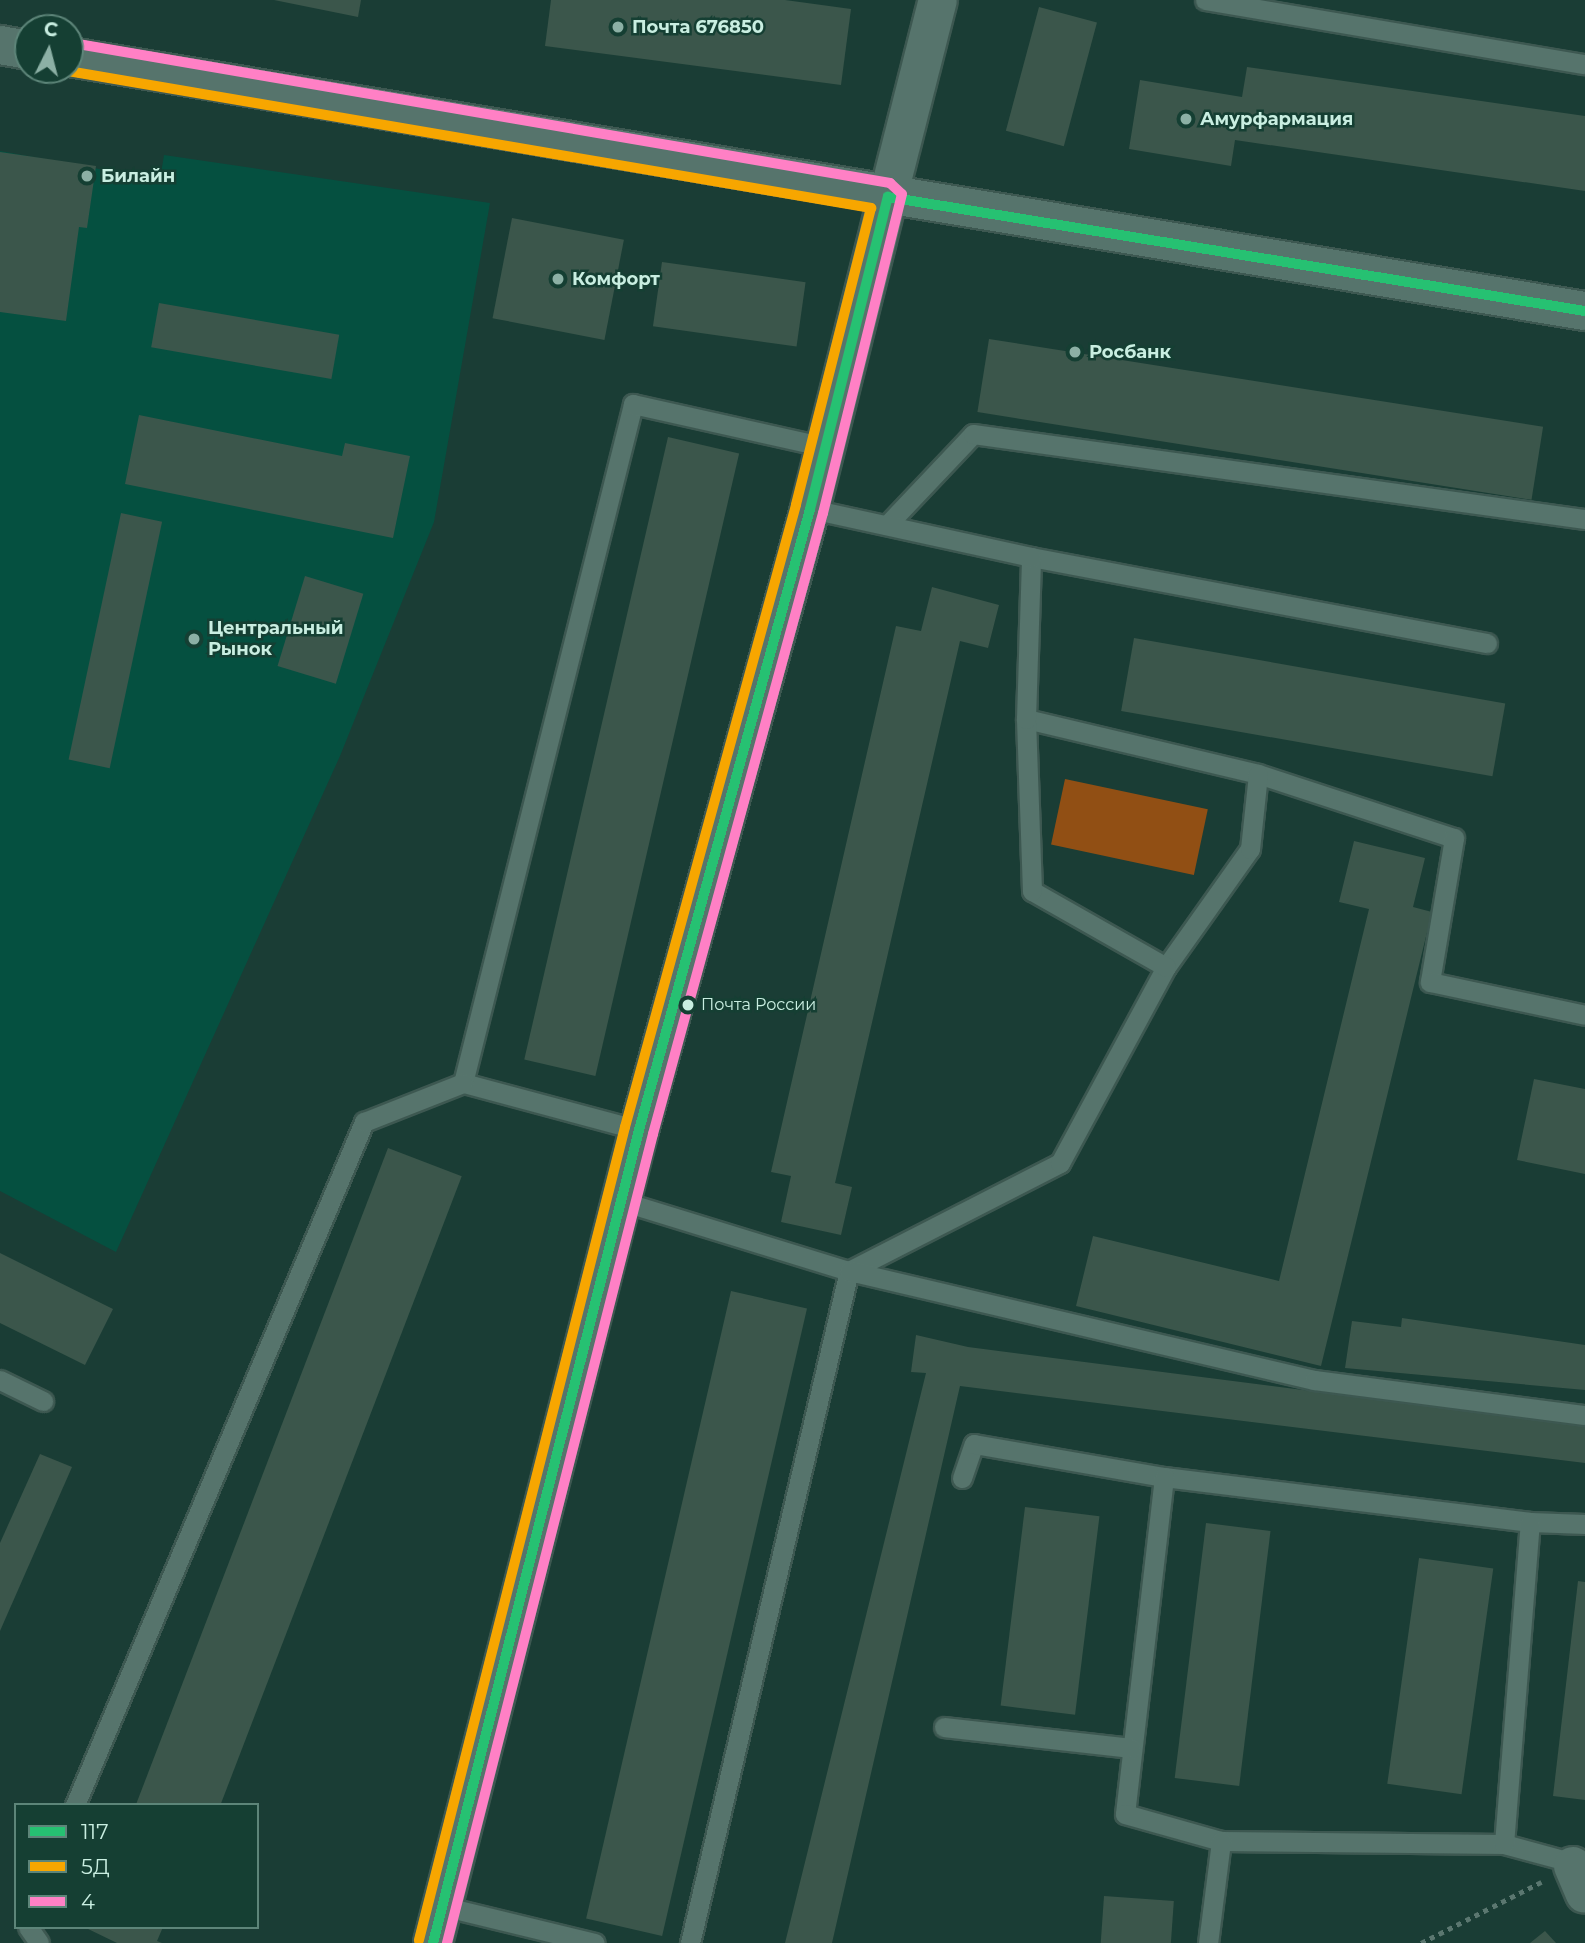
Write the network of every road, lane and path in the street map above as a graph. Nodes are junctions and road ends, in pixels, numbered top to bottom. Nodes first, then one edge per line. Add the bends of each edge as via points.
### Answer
1 (938, 0) edge
2 (1205, 0) edge
3 (84, 59) edge
4 (1585, 64) edge
5 (888, 197) junction
6 (1585, 311) edge
7 (825, 447) junction
8 (810, 509) junction
9 (1585, 519) edge
10 (887, 525) junction
11 (1031, 557) junction
12 (1487, 643) dead end
13 (1026, 719) junction
14 (1258, 774) junction
15 (1166, 967) junction
16 (1585, 1016) edge
17 (463, 1083) junction
18 (639, 1129) junction
19 (621, 1201) junction
20 (849, 1271) junction
21 (0, 1380) edge
22 (43, 1401) dead end
23 (1585, 1415) edge
24 (1164, 1477) junction
25 (962, 1478) dead end
26 (1530, 1522) junction
27 (1585, 1524) edge
28 (944, 1727) dead end
29 (1131, 1748) junction
30 (76, 1803) edge
31 (1221, 1841) junction
32 (1504, 1844) junction
33 (1581, 1874) edge
34 (442, 1906) junction
35 (433, 1943) edge
36 (595, 1943) edge
37 (690, 1943) edge
38 (1208, 1943) edge
39 (1420, 1943) edge

1 - 5 street
2 - 4 lane
3 - 5 street
5 - 6 street
5 - 7 street
7 - 8 street
7 - 17 lane via 633,404
8 - 10 lane
8 - 18 street
9 - 10 lane via 974,434
10 - 11 lane
11 - 12 lane
11 - 13 lane
13 - 14 lane
13 - 15 lane via 1032,891
14 - 15 lane via 1250,849
14 - 16 lane via 1454,838 1430,982
15 - 20 lane via 1060,1163
17 - 18 lane
17 - 30 lane via 364,1122
18 - 19 street
19 - 20 lane
19 - 34 street
20 - 23 lane via 1314,1380
20 - 37 lane
21 - 22 lane
24 - 25 lane via 974,1444
24 - 26 lane
24 - 29 lane
26 - 27 lane
26 - 32 lane
28 - 29 lane
29 - 31 lane via 1125,1814
31 - 32 lane
31 - 38 lane
32 - 33 lane
33 - 39 path
34 - 35 street
34 - 36 lane

